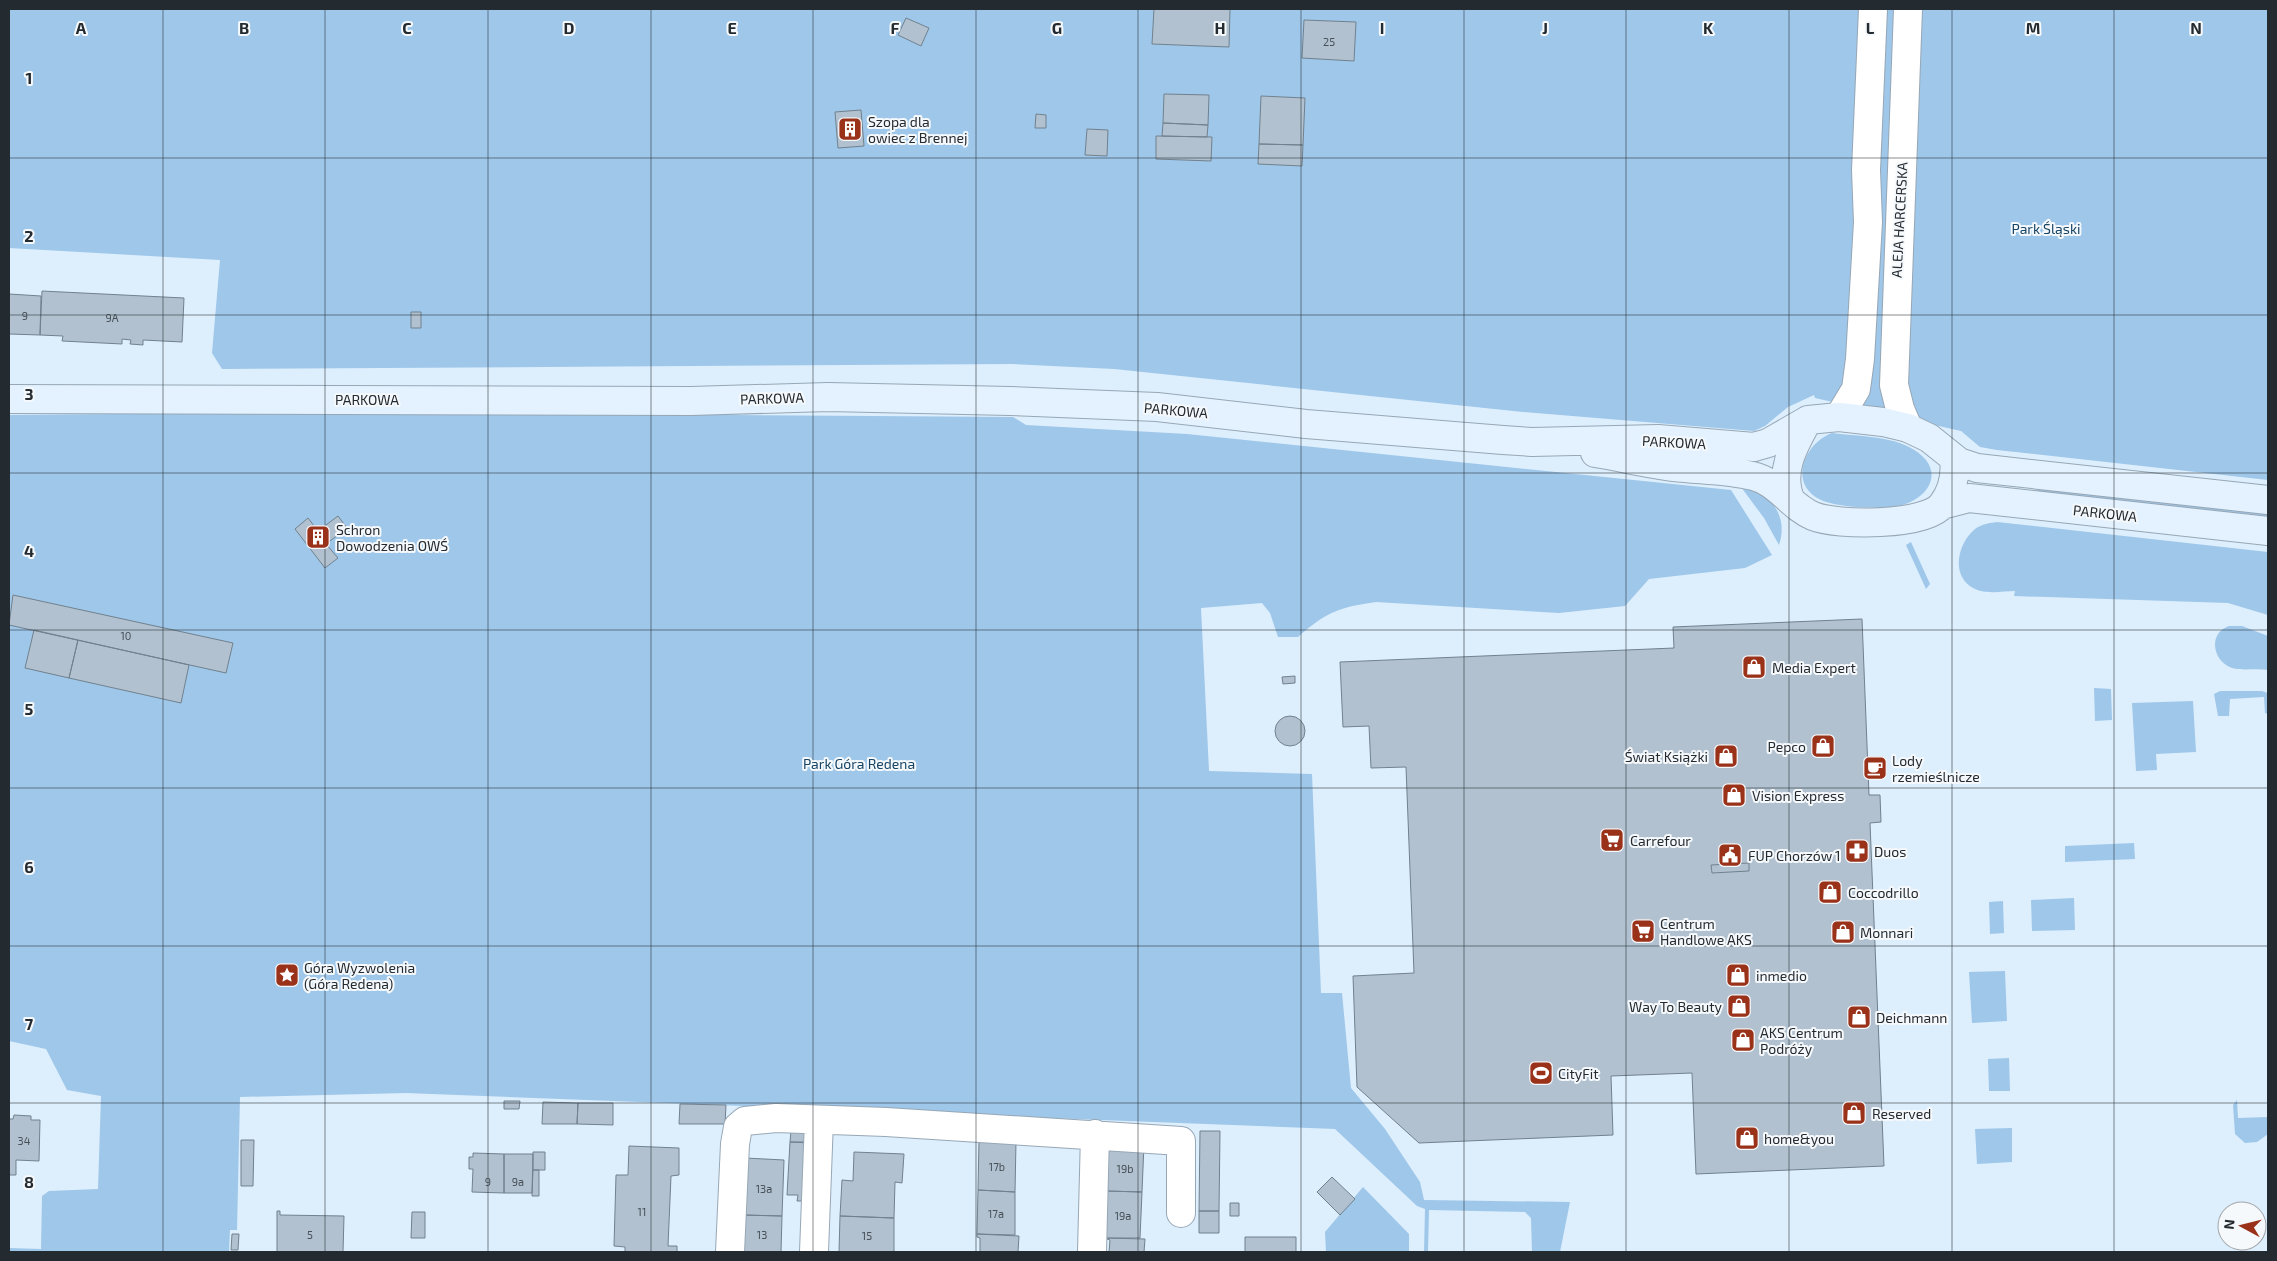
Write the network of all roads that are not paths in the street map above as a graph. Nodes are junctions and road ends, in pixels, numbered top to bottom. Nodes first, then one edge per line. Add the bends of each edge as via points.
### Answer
1 (1873, 9) edge
2 (1908, 9) edge
3 (1869, 110) junction
4 (1904, 111) junction
5 (9, 399) edge
6 (1839, 417) junction
7 (1808, 420) junction
8 (1908, 428) junction
9 (1532, 442) junction
10 (1954, 458) junction
11 (2268, 500) edge
12 (1791, 501) junction
13 (1942, 506) junction
14 (2268, 531) edge
15 (819, 1120) junction
16 (1095, 1134) junction
17 (1181, 1213) dead end
18 (730, 1252) edge
19 (814, 1252) edge
20 (1092, 1252) edge

1 - 3 street
2 - 4 street, ALEJA HARCERSKA
3 - 4 street
3 - 6 street via 1868,222 1858,374 1856,389
4 - 8 street, ALEJA HARCERSKA via 1894,385
5 - 9 street, PARKOWA via 691,401 828,397 1037,402 1157,407 1401,433
6 - 7 street
6 - 8 street
7 - 9 street, PARKOWA via 1768,443 1754,447 1658,439
7 - 12 street via 1791,451 1786,486
8 - 10 street via 1929,438
9 - 12 street, PARKOWA via 1672,467 1756,477
10 - 11 street via 1977,468
10 - 13 street via 1955,476
12 - 13 street via 1816,518 1857,524 1916,517
13 - 14 street, PARKOWA via 1969,498
15 - 16 street
15 - 18 street via 776,1118 745,1121 738,1128
15 - 19 street
16 - 17 street via 1181,1140
16 - 20 street

